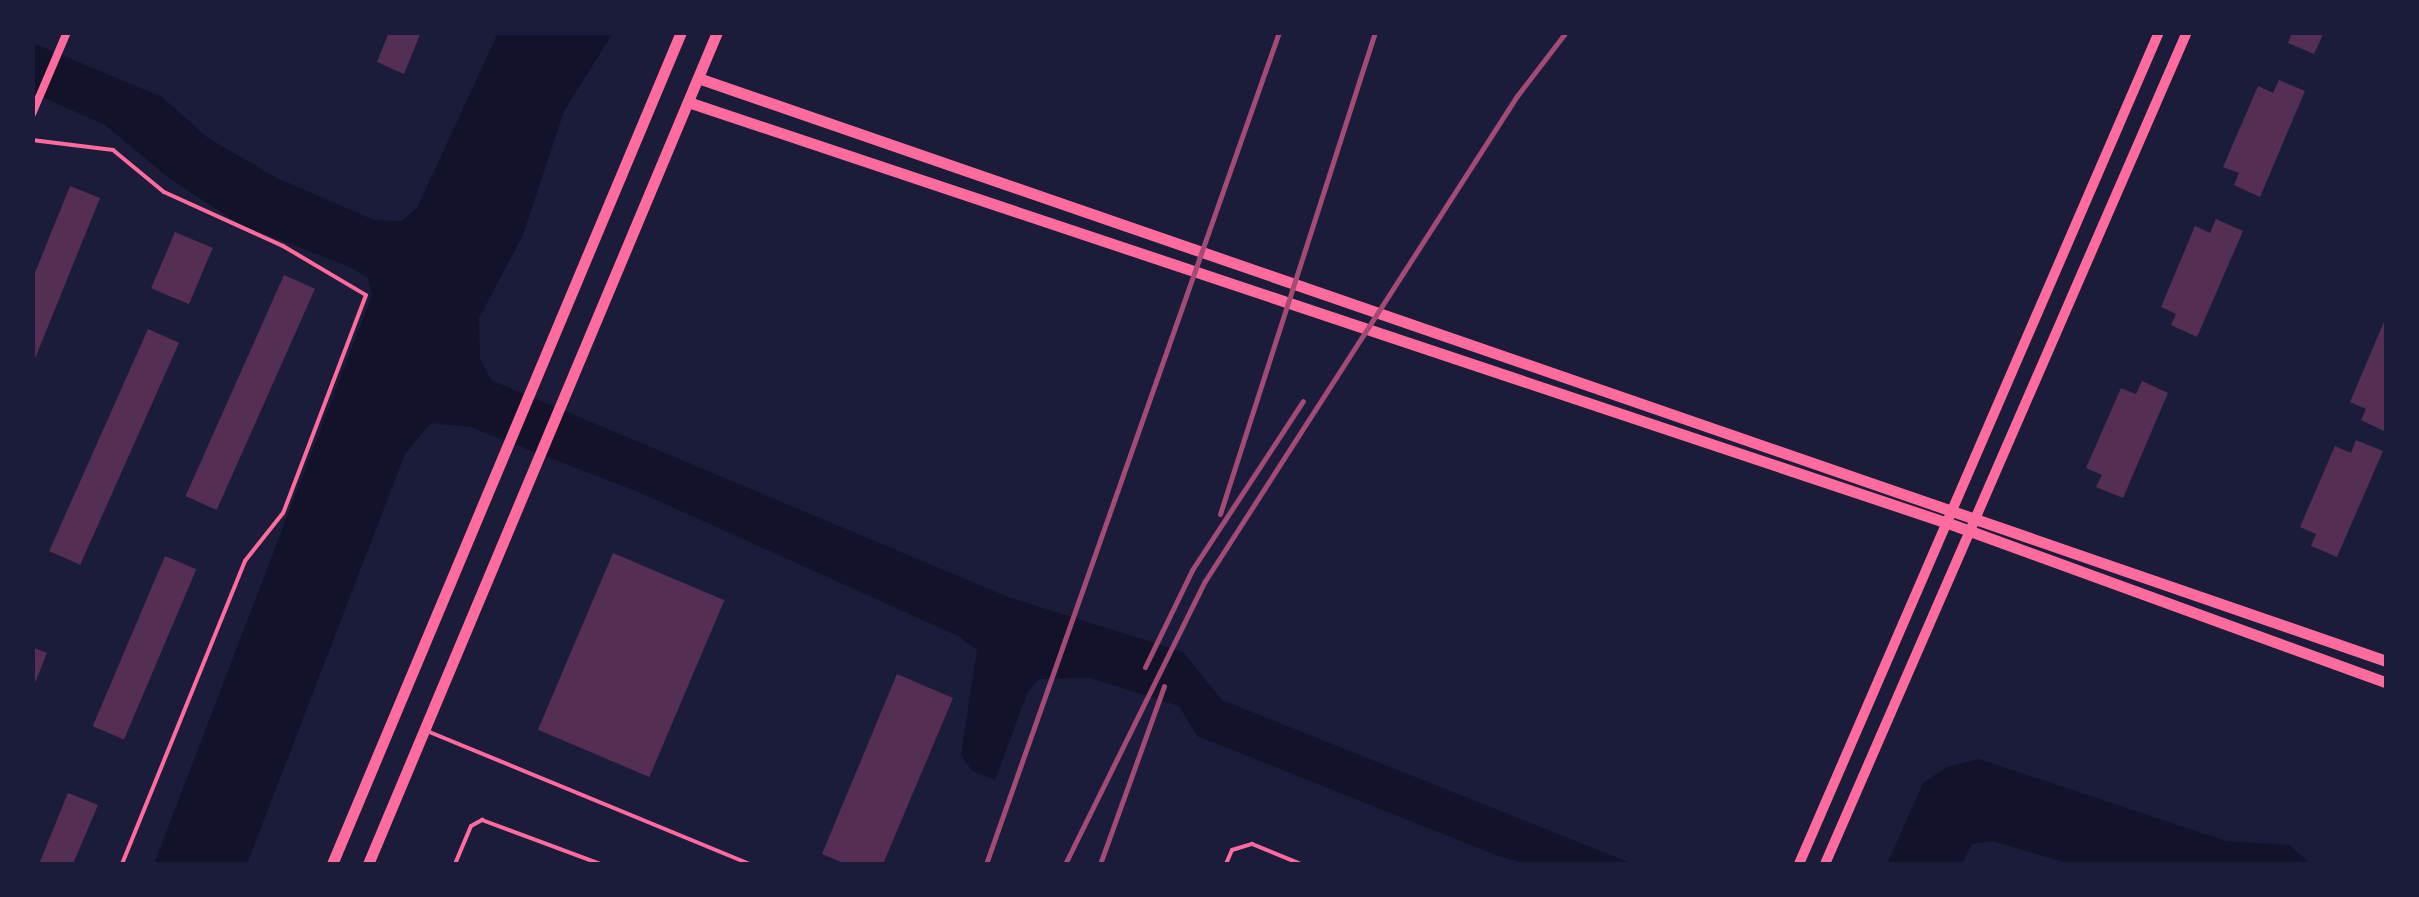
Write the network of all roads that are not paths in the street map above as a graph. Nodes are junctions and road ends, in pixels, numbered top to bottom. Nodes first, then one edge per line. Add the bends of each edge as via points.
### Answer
1 (681, 32) edge
2 (717, 32) edge
3 (2160, 32) edge
4 (2188, 32) edge
5 (67, 33) edge
6 (698, 78) junction
7 (688, 102) junction
8 (34, 112) edge
9 (1951, 517) junction
10 (1978, 519) junction
11 (1972, 532) junction
12 (2386, 661) edge
13 (2386, 682) edge
14 (423, 730) junction
15 (332, 864) edge
16 (368, 864) edge
17 (455, 864) edge
18 (600, 864) edge
19 (750, 864) edge
20 (1226, 864) edge
21 (1302, 864) edge
22 (1799, 864) edge
23 (1826, 864) edge

1 - 15 main road
2 - 6 main road
3 - 9 street
4 - 10 street
5 - 8 street
6 - 7 main road
6 - 9 main road
7 - 9 main road
7 - 14 main road
9 - 10 main road
9 - 11 main road
9 - 22 street
10 - 11 street
10 - 12 main road
11 - 13 main road
11 - 23 street
14 - 16 main road
14 - 19 lane
17 - 18 lane via 470,826 482,820
20 - 21 lane via 1232,850 1252,844

